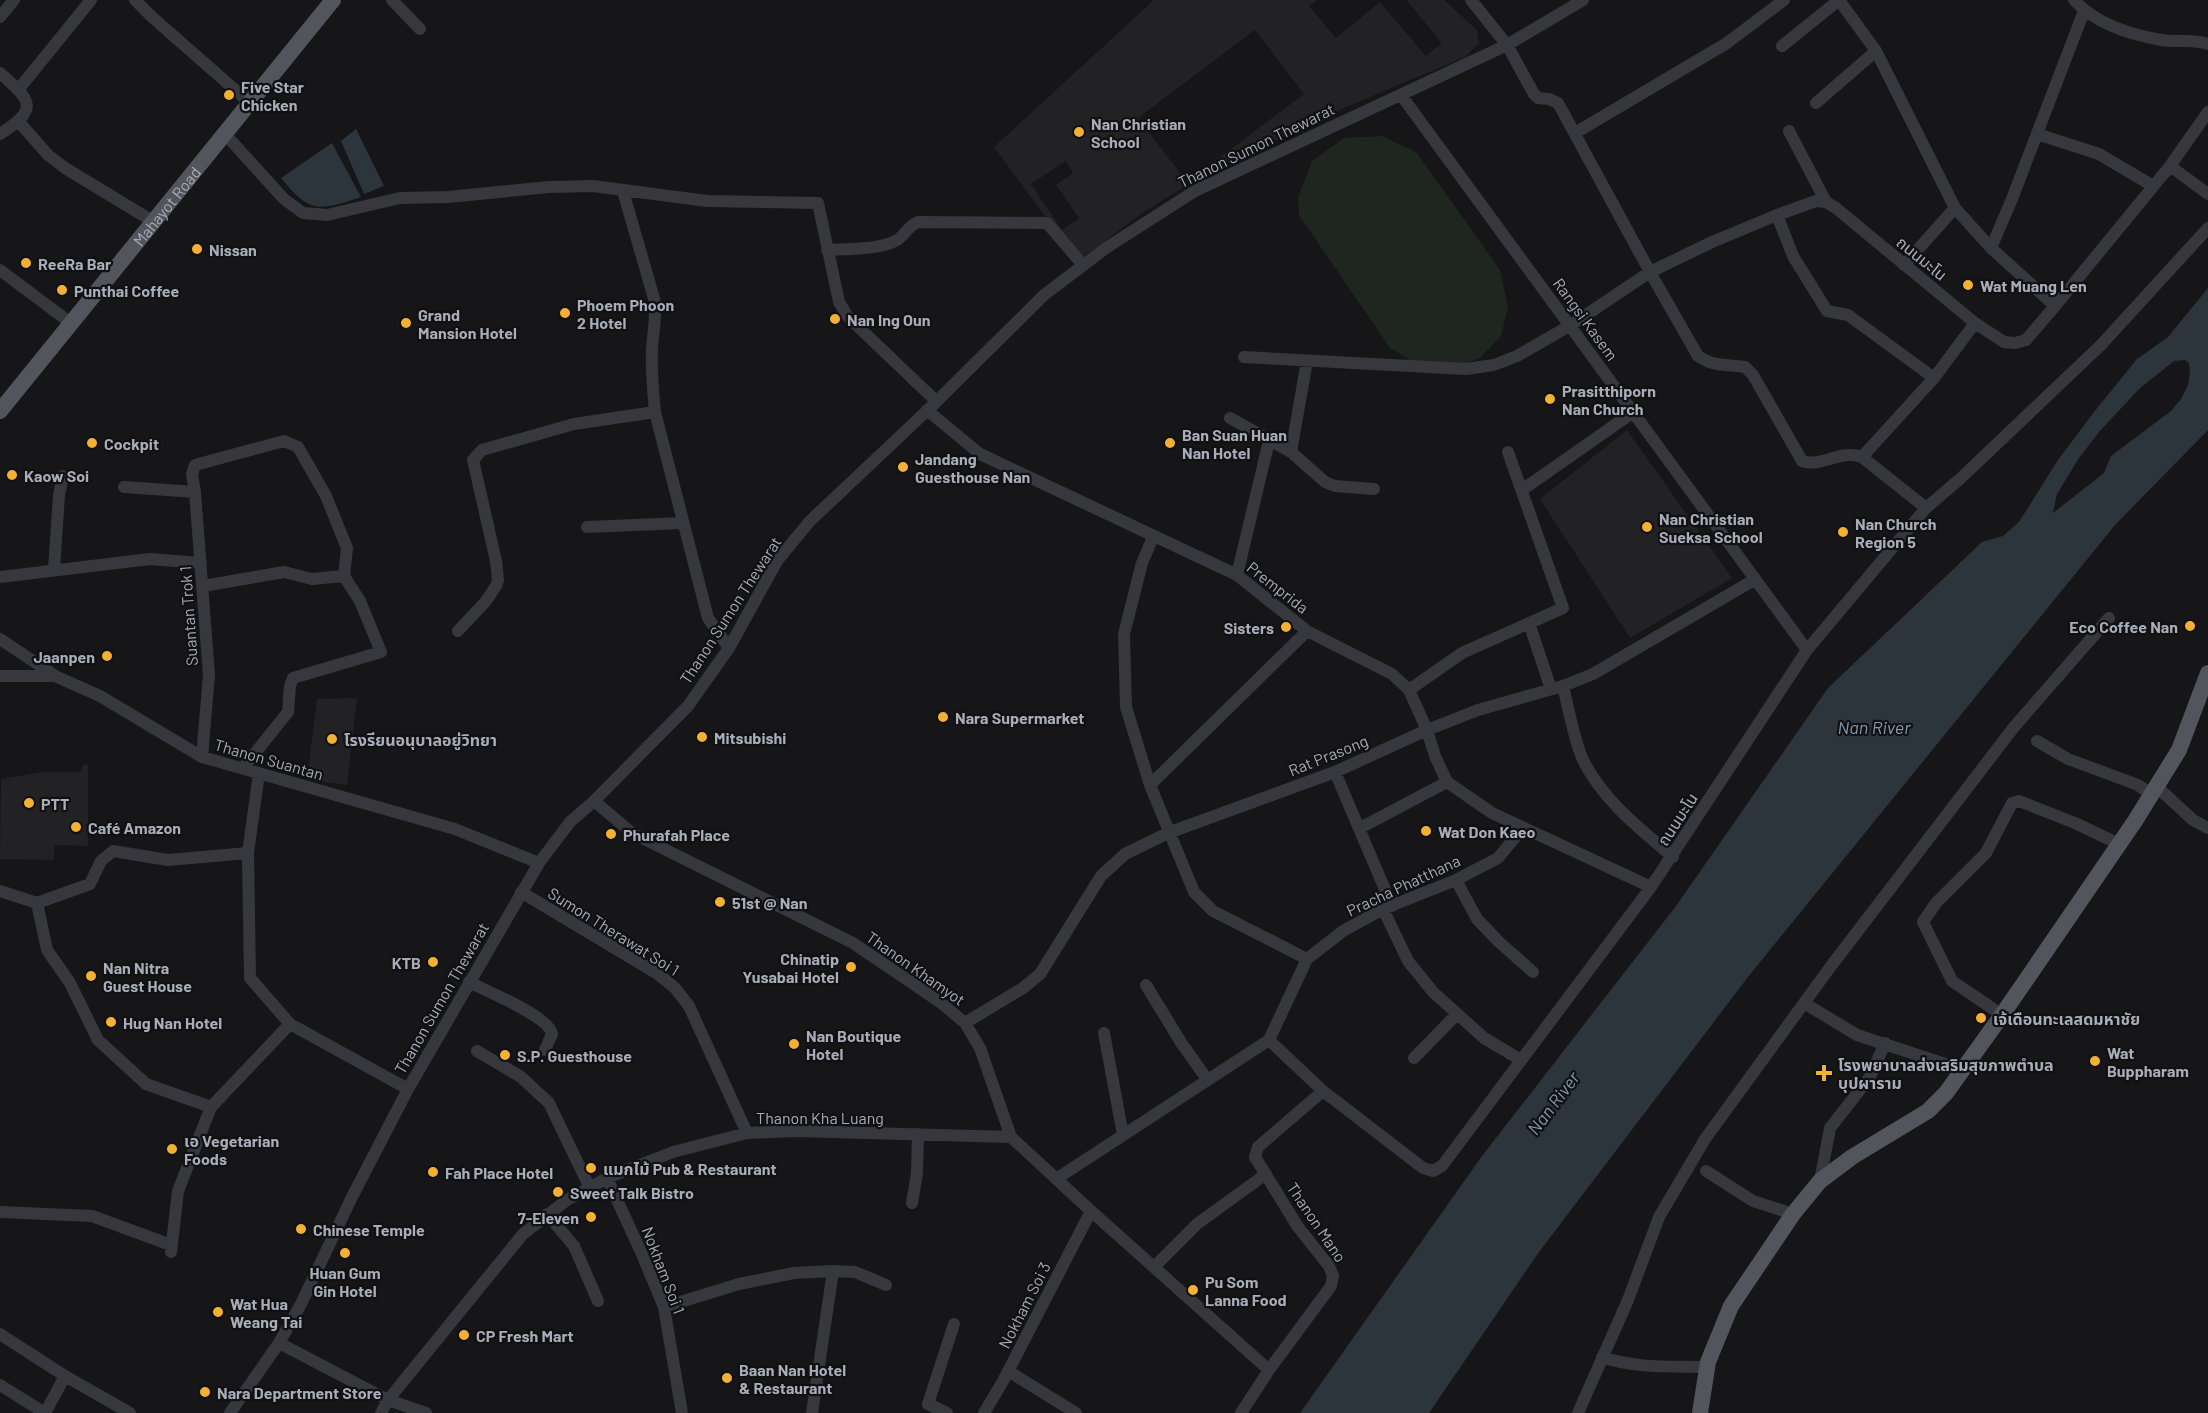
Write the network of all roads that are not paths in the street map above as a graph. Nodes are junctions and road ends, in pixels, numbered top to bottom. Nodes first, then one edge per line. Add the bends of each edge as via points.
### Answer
1 (14, 0) edge
2 (91, 0) edge
3 (135, 0) edge
4 (333, 0) edge
5 (392, 0) edge
6 (1472, 0) edge
7 (1582, 0) edge
8 (1784, 0) edge
9 (1839, 0) edge
10 (2074, 0) edge
11 (2084, 11) junction
12 (0, 17) edge
13 (420, 29) dead end
14 (1507, 45) junction
15 (2208, 45) edge
16 (1782, 46) dead end
17 (1876, 51) junction
18 (0, 73) edge
19 (18, 90) junction
20 (1401, 95) junction
21 (250, 102) junction
22 (1816, 102) dead end
23 (2208, 112) edge
24 (19, 122) junction
25 (1789, 131) dead end
26 (224, 133) junction
27 (1575, 133) junction
28 (0, 134) edge
29 (2037, 134) junction
30 (2170, 166) junction
31 (2153, 186) junction
32 (623, 191) junction
33 (2208, 194) edge
34 (1826, 202) junction
35 (1955, 208) junction
36 (1777, 214) junction
37 (154, 222) junction
38 (2208, 228) edge
39 (1991, 248) junction
40 (827, 250) junction
41 (1083, 265) junction
42 (1904, 265) junction
43 (0, 270) edge
44 (1650, 272) junction
45 (2055, 306) junction
46 (1975, 323) junction
47 (72, 324) junction
48 (1571, 326) junction
49 (1244, 357) dead end
50 (1307, 361) junction
51 (1934, 378) junction
52 (932, 406) junction
53 (0, 411) edge
54 (655, 412) junction
55 (1632, 413) junction
56 (1230, 418) dead end
57 (1269, 441) junction
58 (1291, 452) junction
59 (1508, 452) dead end
60 (1862, 457) junction
61 (63, 476) dead end
62 (124, 487) dead end
63 (1374, 489) dead end
64 (1522, 490) junction
65 (195, 492) junction
66 (1926, 508) junction
67 (683, 523) junction
68 (587, 527) dead end
69 (1153, 537) junction
70 (201, 563) junction
71 (54, 569) junction
72 (1237, 575) junction
73 (344, 576) junction
74 (0, 577) edge
75 (1754, 580) junction
76 (203, 586) junction
77 (2109, 618) dead end
78 (1529, 623) junction
79 (458, 631) dead end
80 (1307, 631) junction
81 (0, 639) edge
82 (729, 648) junction
83 (1807, 650) junction
84 (2208, 673) edge
85 (0, 676) edge
86 (55, 676) junction
87 (1557, 688) junction
88 (1408, 690) junction
89 (1427, 730) junction
90 (2037, 741) dead end
91 (202, 757) junction
92 (243, 768) junction
93 (1335, 772) junction
94 (259, 773) junction
95 (1447, 782) junction
96 (1150, 785) junction
97 (2154, 790) junction
98 (594, 801) junction
99 (1360, 828) junction
100 (2208, 828) edge
101 (1522, 829) junction
102 (1168, 833) junction
103 (2119, 844) junction
104 (248, 853) junction
105 (1673, 856) junction
106 (539, 863) junction
107 (1456, 880) junction
108 (1651, 888) junction
109 (0, 891) edge
110 (521, 892) junction
111 (37, 903) junction
112 (1388, 908) junction
113 (1307, 959) junction
114 (1533, 972) dead end
115 (469, 982) junction
116 (1146, 985) dead end
117 (1803, 1003) junction
118 (1457, 1014) junction
119 (2002, 1015) junction
120 (965, 1023) junction
121 (290, 1024) junction
122 (1104, 1033) dead end
123 (1269, 1040) junction
124 (1885, 1043) junction
125 (545, 1050) dead end
126 (477, 1051) dead end
127 (1414, 1058) dead end
128 (1521, 1060) junction
129 (1951, 1066) dead end
130 (1207, 1078) junction
131 (408, 1089) junction
132 (1323, 1091) junction
133 (210, 1107) junction
134 (747, 1133) junction
135 (918, 1134) junction
136 (1123, 1135) junction
137 (1011, 1137) junction
138 (1706, 1171) dead end
139 (1266, 1174) junction
140 (607, 1178) junction
141 (1056, 1179) junction
142 (1820, 1181) junction
143 (589, 1186) junction
144 (912, 1203) dead end
145 (1091, 1211) junction
146 (0, 1212) edge
147 (547, 1214) junction
148 (1793, 1214) junction
149 (1154, 1267) junction
150 (833, 1271) junction
151 (886, 1285) dead end
152 (598, 1301) dead end
153 (664, 1307) junction
154 (954, 1324) dead end
155 (0, 1334) edge
156 (279, 1343) junction
157 (1602, 1357) junction
158 (1708, 1367) junction
159 (1269, 1370) junction
160 (1008, 1371) junction
161 (65, 1376) junction
162 (0, 1385) edge
163 (388, 1400) junction
164 (45, 1413) edge
165 (130, 1413) edge
166 (230, 1413) edge
167 (381, 1413) edge
168 (426, 1413) edge
169 (682, 1413) edge
170 (812, 1413) edge
171 (947, 1413) edge
172 (984, 1413) edge
173 (1076, 1413) edge
174 (1241, 1413) edge
175 (1578, 1413) edge
176 (1700, 1413) edge

1 - 12 street
2 - 19 street
3 - 21 street
4 - 21 main road, Mahayot Road
5 - 13 street
6 - 14 street
7 - 14 street, Thanon Sumon Thewarat
8 - 27 street via 1728,44
9 - 16 street
9 - 17 street
10 - 11 street
11 - 15 street via 2111,26 2164,40 2197,40
11 - 29 street
14 - 20 street, Thanon Sumon Thewarat
14 - 27 street via 1534,94 1558,103
17 - 22 street
17 - 35 street
18 - 19 street
19 - 24 street via 27,103
20 - 41 street, Thanon Sumon Thewarat via 1195,190
20 - 48 street, Rangsi Kasem
21 - 26 main road, Mahayot Road
23 - 30 street, ถนนมะโน
24 - 28 street
24 - 37 street via 65,168
25 - 34 street
26 - 32 street via 284,199 303,213 327,215 400,198 549,187 593,186
26 - 37 main road, Mahayot Road
27 - 44 street
29 - 31 street via 2099,154
29 - 39 street
30 - 31 street, ถนนมะโน
30 - 33 street
31 - 45 street, ถนนมะโน
32 - 40 street, Premprida via 706,201 818,203
32 - 54 street via 655,302
34 - 36 street via 1816,201
34 - 42 street, ถนนมะโน
35 - 39 street
35 - 42 street
36 - 44 street
36 - 51 street via 1793,256 1827,311 1848,315
37 - 47 main road, Mahayot Road
38 - 66 street, ถนนมะโน via 2101,345
39 - 45 street
40 - 41 street via 886,244 918,222 1047,223
40 - 52 street, Premprida via 838,302 848,317
41 - 52 street, Thanon Sumon Thewarat via 1044,295
42 - 46 street, ถนนมะโน
43 - 47 street
44 - 48 street
44 - 60 street via 1698,356 1707,363 1745,367 1753,375 1802,461 1810,464 1850,453
45 - 46 street, ถนนมะโน via 2026,340 2015,343 2004,342
46 - 51 street
47 - 53 main road, Mahayot Road
48 - 50 street via 1517,356 1494,365 1466,369
48 - 55 street, Rangsi Kasem
49 - 50 street
50 - 58 street
51 - 60 street
52 - 69 street, Premprida via 980,454
52 - 82 street, Thanon Sumon Thewarat via 810,521 777,561
54 - 67 street
54 - 79 street via 574,424 482,450 473,460 498,580 486,601
55 - 64 street
55 - 75 street, Rangsi Kasem
56 - 57 street
57 - 58 street
57 - 72 street
58 - 63 street via 1325,482
59 - 64 street
60 - 66 street
61 - 71 street
62 - 65 street
64 - 78 street via 1563,608
65 - 70 street, Suantan Trok 1
65 - 73 street, Suantan Trok 1 via 195,465 284,441 298,447 326,496 347,548
66 - 83 street, ถนนมะโน
67 - 68 street
67 - 82 street via 708,618
69 - 72 street, Premprida
69 - 96 street via 1142,563 1125,634 1126,707
70 - 71 street via 150,559
70 - 76 street, Suantan Trok 1
71 - 74 street
72 - 80 street, Premprida
73 - 76 street via 312,579 284,572
73 - 92 street via 360,601 381,652 293,678 288,712
75 - 83 street, Rangsi Kasem
75 - 87 street, Rat Prasong via 1593,674
76 - 91 street, Suantan Trok 1 via 209,675
77 - 117 street via 2014,727
78 - 87 street
78 - 88 street via 1462,653
80 - 88 street, Premprida via 1392,674
80 - 96 street
81 - 86 street
82 - 98 street, Thanon Sumon Thewarat via 688,706
83 - 105 street, ถนนมะโน
84 - 97 main road via 2179,750
85 - 86 street, Thanon Suantan
86 - 91 street, Thanon Suantan via 100,696
87 - 89 street, Rat Prasong via 1478,710
87 - 105 street via 1583,762 1606,795
88 - 89 street, Premprida
89 - 93 street, Rat Prasong
89 - 95 street, Premprida
90 - 97 street via 2068,759
91 - 92 street, Thanon Suantan
92 - 94 street, Thanon Suantan
93 - 99 street
93 - 102 street, Rat Prasong
94 - 104 street
94 - 106 street, Thanon Suantan via 455,829
95 - 99 street
95 - 101 street
96 - 102 street
97 - 100 street
97 - 103 main road
98 - 106 street, Thanon Sumon Thewarat via 570,822
98 - 120 street, Thanon Khamyot via 632,833 853,943
99 - 112 street
101 - 107 street, Pracha Phatthana via 1498,858
101 - 108 street
102 - 113 street via 1194,892 1203,903
102 - 120 street, Rat Prasong via 1125,854 1101,876 1040,974
103 - 119 main road
103 - 119 street via 2075,822 2019,801 2012,803 1986,854 1923,921 1952,981
104 - 111 street via 168,860 113,851 100,861 90,884
104 - 121 street via 250,978
105 - 108 street, ถนนมะโน
106 - 110 street, Thanon Sumon Thewarat
107 - 112 street, Pracha Phatthana
107 - 114 street via 1477,919
108 - 128 street, ถนนมะโน
109 - 111 street
110 - 115 street, Thanon Sumon Thewarat
110 - 134 street, Sumon Therawat Soi 1 via 675,988 689,1006
111 - 133 street via 46,950 70,983 98,1040 146,1084
112 - 113 street, Pracha Phatthana via 1342,931
112 - 118 street via 1408,960
113 - 123 street, Pracha Phatthana
115 - 125 street via 547,1024 552,1034
115 - 131 street, Thanon Sumon Thewarat
116 - 130 street
117 - 124 street via 1857,1035
117 - 157 street via 1705,1138 1659,1217
118 - 127 street
118 - 128 street via 1484,1038
119 - 142 main road via 1946,1093 1928,1111
120 - 137 street, Thanon Khamyot via 980,1048
121 - 131 street
121 - 133 street
122 - 136 street
123 - 130 street
123 - 132 street
124 - 129 street
124 - 142 street via 1870,1077 1830,1128
126 - 143 street via 520,1077 549,1103
128 - 132 street, ถนนมะโน via 1442,1166 1433,1171 1423,1168
130 - 136 street
131 - 156 street, Thanon Sumon Thewarat
132 - 139 street, Thanon Mano via 1258,1147 1255,1157
133 - 146 street via 178,1191 171,1248 92,1216
134 - 135 street, Thanon Kha Luang
134 - 140 street, Thanon Kha Luang via 673,1152
135 - 137 street, Thanon Kha Luang
135 - 144 street
136 - 141 street
137 - 141 street, Thanon Khamyot
138 - 148 street via 1754,1201
139 - 149 street via 1197,1224
139 - 159 street, Thanon Mano via 1334,1276 1331,1286
140 - 143 street, Thanon Kha Luang
140 - 153 street, Nokham Soi 1
141 - 145 street, Thanon Khamyot
142 - 148 main road
143 - 147 street, Thanon Kha Luang
145 - 149 street, Thanon Khamyot
145 - 160 street, Nokham Soi 3
147 - 152 street via 574,1246
147 - 163 street, Thanon Kha Luang via 506,1253
148 - 158 main road via 1731,1306
149 - 159 street, Thanon Khamyot
150 - 151 street via 855,1272
150 - 153 street via 795,1273 739,1284
150 - 170 street
153 - 169 street, Nokham Soi 1
154 - 171 street via 928,1404
155 - 161 street
156 - 163 street
156 - 166 street, Thanon Sumon Thewarat
157 - 158 street via 1643,1367
157 - 175 street
158 - 176 main road
159 - 174 street, Thanon Mano
160 - 172 street, Nokham Soi 3
160 - 173 street
161 - 164 street
161 - 165 street
162 - 164 street
163 - 167 street, Thanon Kha Luang
163 - 168 street

